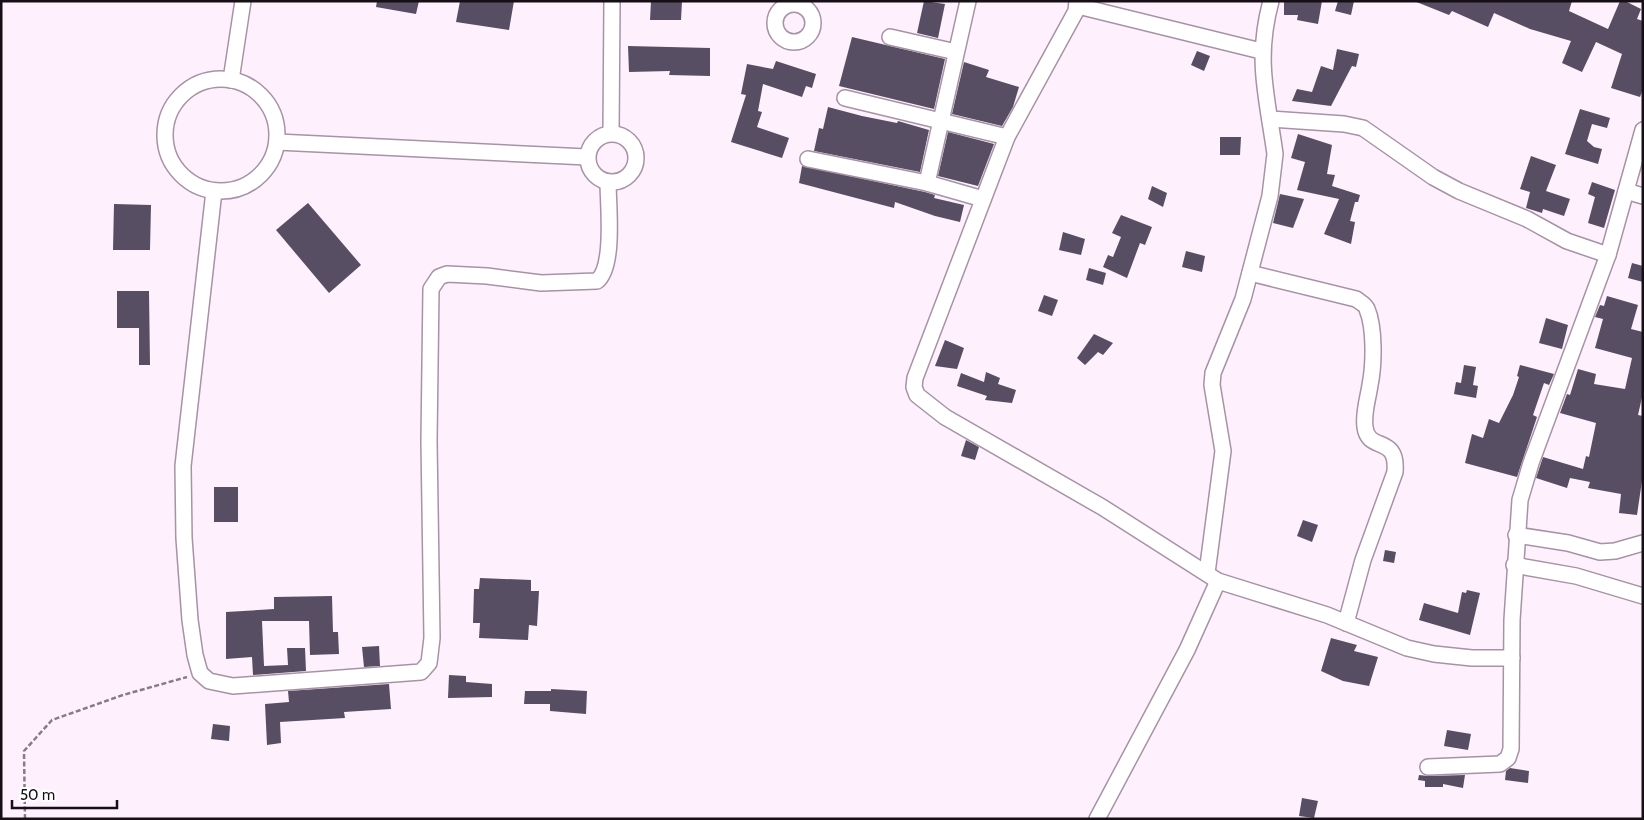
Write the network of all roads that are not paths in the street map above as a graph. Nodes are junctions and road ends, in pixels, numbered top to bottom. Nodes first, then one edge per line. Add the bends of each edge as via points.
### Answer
1 (243, 1) edge
2 (612, 1) edge
3 (968, 1) edge
4 (1270, 1) edge
5 (1078, 4) edge
6 (890, 37) dead end
7 (1261, 51) junction
8 (956, 52) junction
9 (231, 80) junction
10 (845, 98) dead end
11 (1270, 119) junction
12 (942, 121) junction
13 (1643, 130) edge
14 (611, 133) junction
15 (1007, 137) junction
16 (277, 142) junction
17 (587, 157) junction
18 (808, 159) dead end
19 (608, 182) junction
20 (926, 183) junction
21 (214, 191) junction
22 (1626, 191) junction
23 (1643, 196) edge
24 (983, 199) junction
25 (1608, 255) junction
26 (1250, 272) junction
27 (1516, 535) junction
28 (1643, 543) edge
29 (1514, 565) junction
30 (1213, 577) junction
31 (1643, 596) edge
32 (1346, 623) junction
33 (1512, 658) junction
34 (1428, 767) dead end
35 (1097, 819) edge

1 - 9 street
2 - 14 street
3 - 8 street
4 - 7 street
5 - 7 street
5 - 15 street
6 - 8 street
7 - 11 street
8 - 12 street
9 - 16 street via 249,86 265,100 275,120
9 - 21 street via 206,81 186,91 172,108 165,128 167,151 177,170 194,185
10 - 12 street
11 - 25 street via 1362,128 1459,191 1526,219 1567,241
11 - 26 street via 1275,168
12 - 15 street
12 - 20 street
13 - 22 street
14 - 17 street via 594,140
14 - 19 street via 629,140 636,159 627,176
15 - 24 street
16 - 17 street
16 - 21 street via 270,163 256,180 236,190
17 - 19 street via 593,173
18 - 20 street
19 - 21 street via 607,256 597,281 540,283 447,274 439,277 431,289 432,608 431,655 426,668 421,672 232,686 209,681 200,673 190,620 184,538 183,466
20 - 24 street
22 - 23 street
22 - 25 street
24 - 30 street via 915,378 917,395 945,417 1102,507
25 - 27 street via 1530,462 1520,500
26 - 30 street via 1238,313 1213,373 1212,385 1223,451
26 - 32 street via 1356,299 1367,307 1373,362 1365,426 1372,440 1394,452 1396,461
27 - 28 street via 1600,552
27 - 29 street
29 - 31 street via 1576,576
29 - 33 street
30 - 32 street
30 - 35 street via 1186,650
32 - 33 street via 1407,648 1434,654
33 - 34 street via 1512,749 1508,758 1500,764

